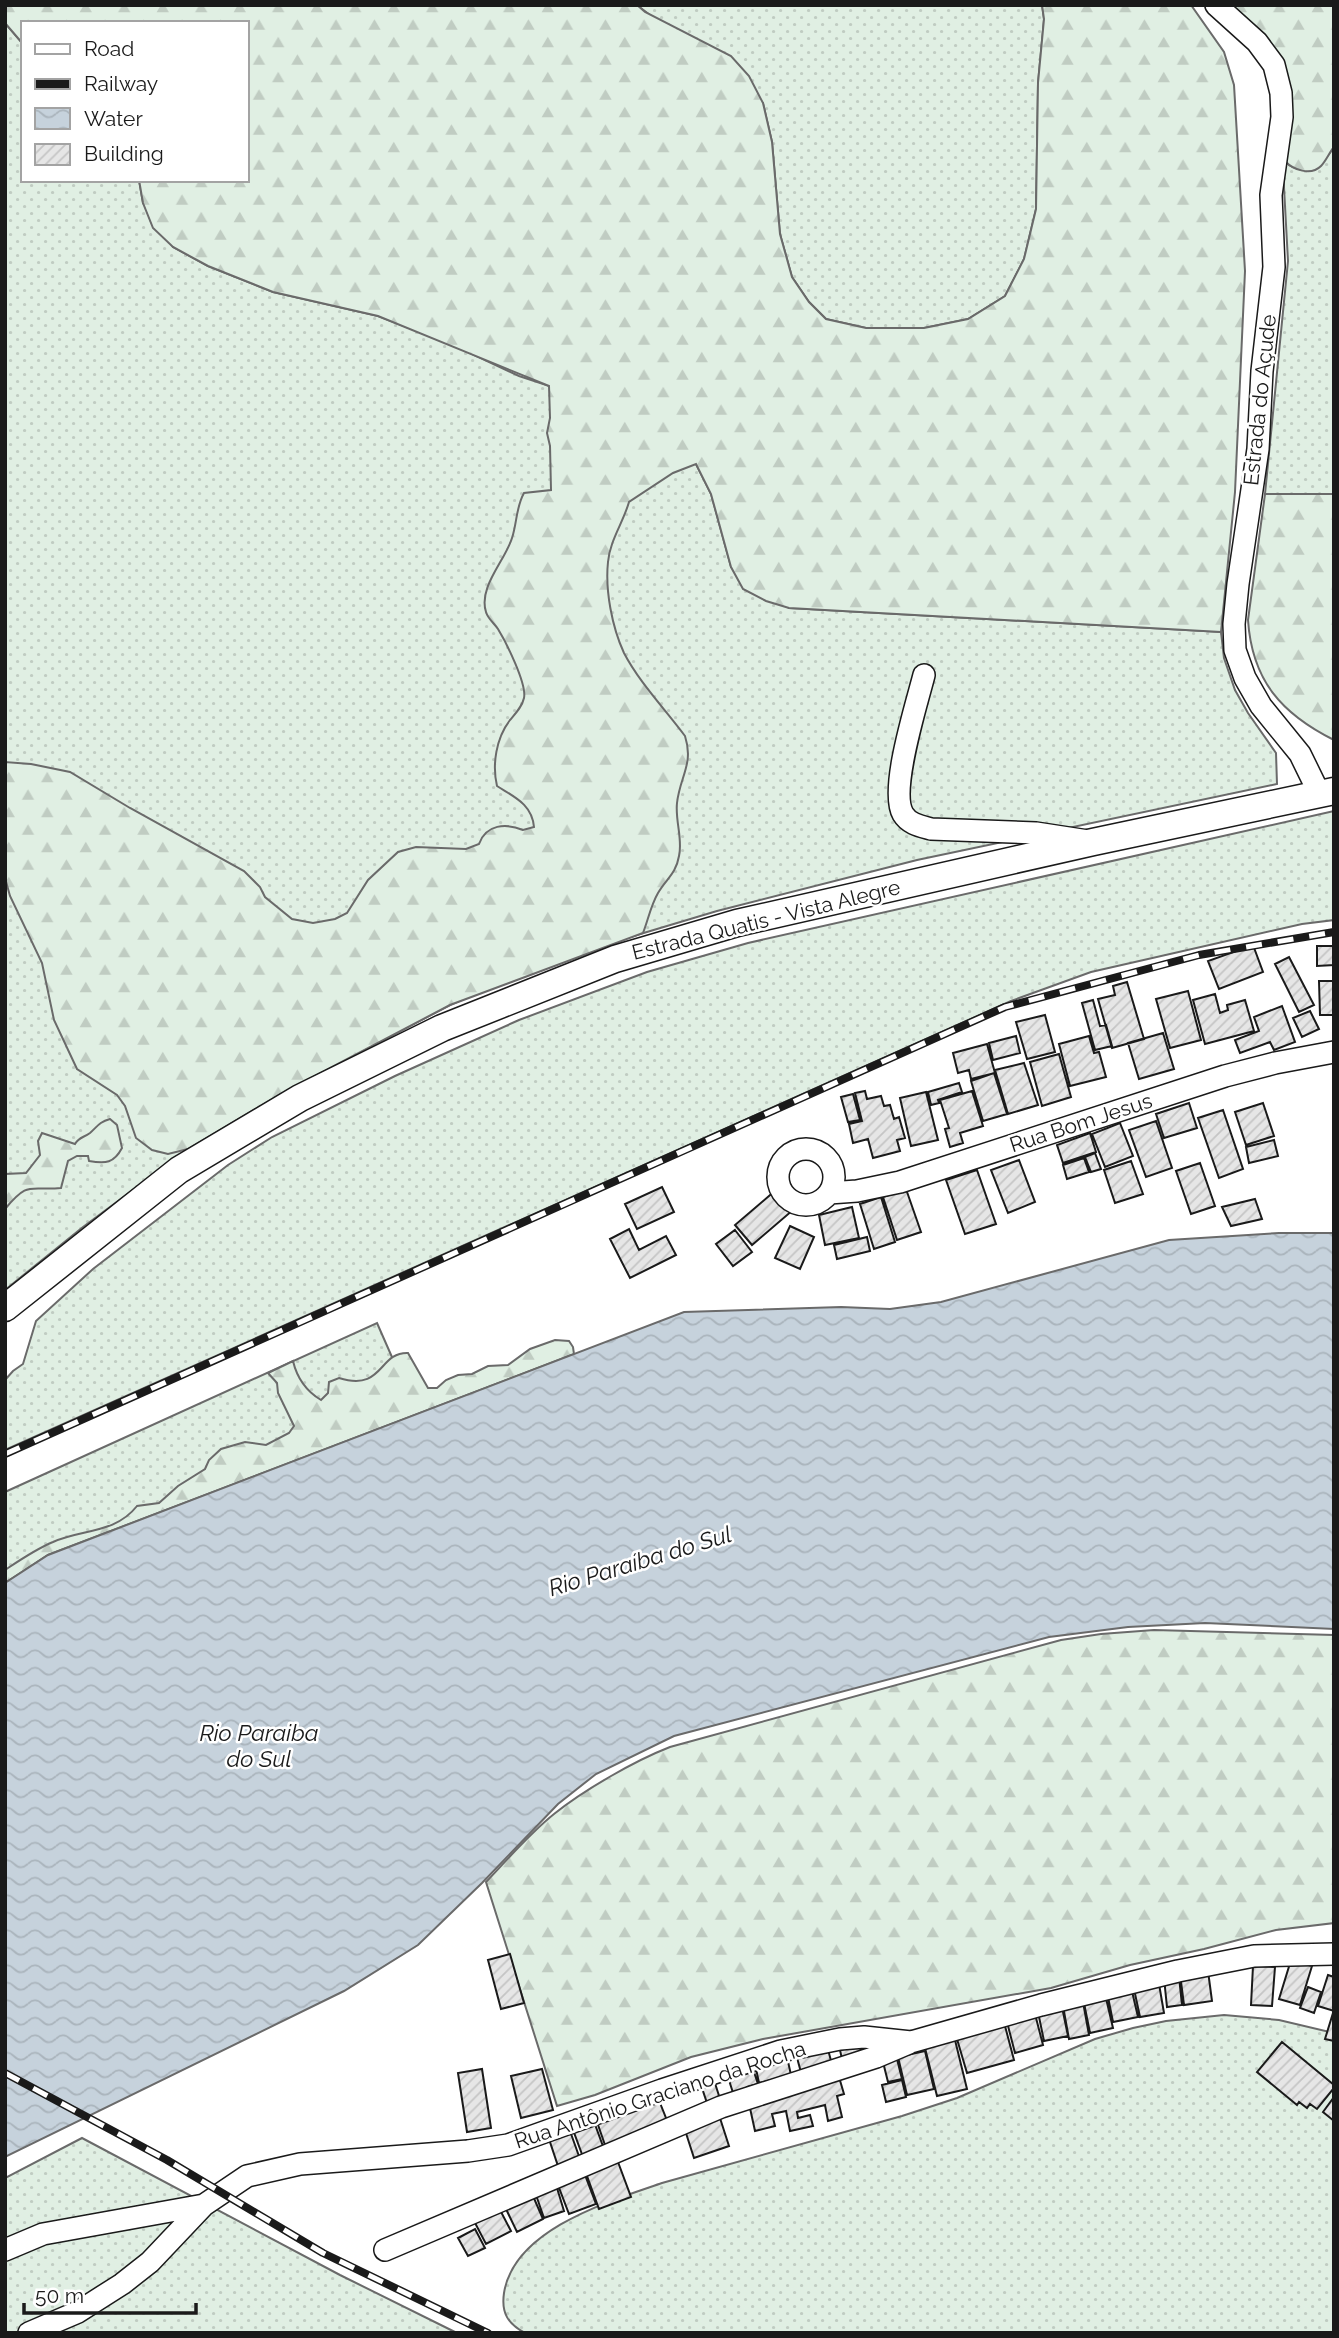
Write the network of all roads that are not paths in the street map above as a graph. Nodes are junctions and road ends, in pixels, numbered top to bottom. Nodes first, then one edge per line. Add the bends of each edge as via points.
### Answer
1 (1216, 5) edge
2 (924, 675) dead end
3 (1327, 793) edge
4 (1093, 842) junction
5 (1334, 1052) edge
6 (829, 1193) dead end
7 (5, 1308) edge
8 (1334, 1954) edge
9 (911, 2042) junction
10 (204, 2205) junction
11 (5, 2250) edge
12 (385, 2250) dead end
13 (29, 2333) edge

1 - 3 street, Estrada do Açude via 1274,65 1282,117 1271,195 1275,267 1258,449 1238,584 1235,650 1261,706
2 - 4 street via 899,787 901,812 907,820 931,829 1036,833
3 - 4 street, Estrada Quatis - Vista Alegre
4 - 7 street, Estrada Quatis - Vista Alegre via 737,923 615,958 442,1028 300,1098 179,1170
5 - 6 street, Rua Bom Jesus via 1225,1076 900,1182
8 - 9 street, Rua Antônio Graciano da Rocha via 1254,1956 1178,1971
9 - 10 street, Rua Antônio Graciano da Rocha via 864,2037 780,2051 508,2145 300,2164 247,2176
9 - 12 street via 720,2106
10 - 11 street via 43,2234
10 - 13 street, Rua Antônio Graciano da Rocha via 150,2262 122,2284 78,2312

